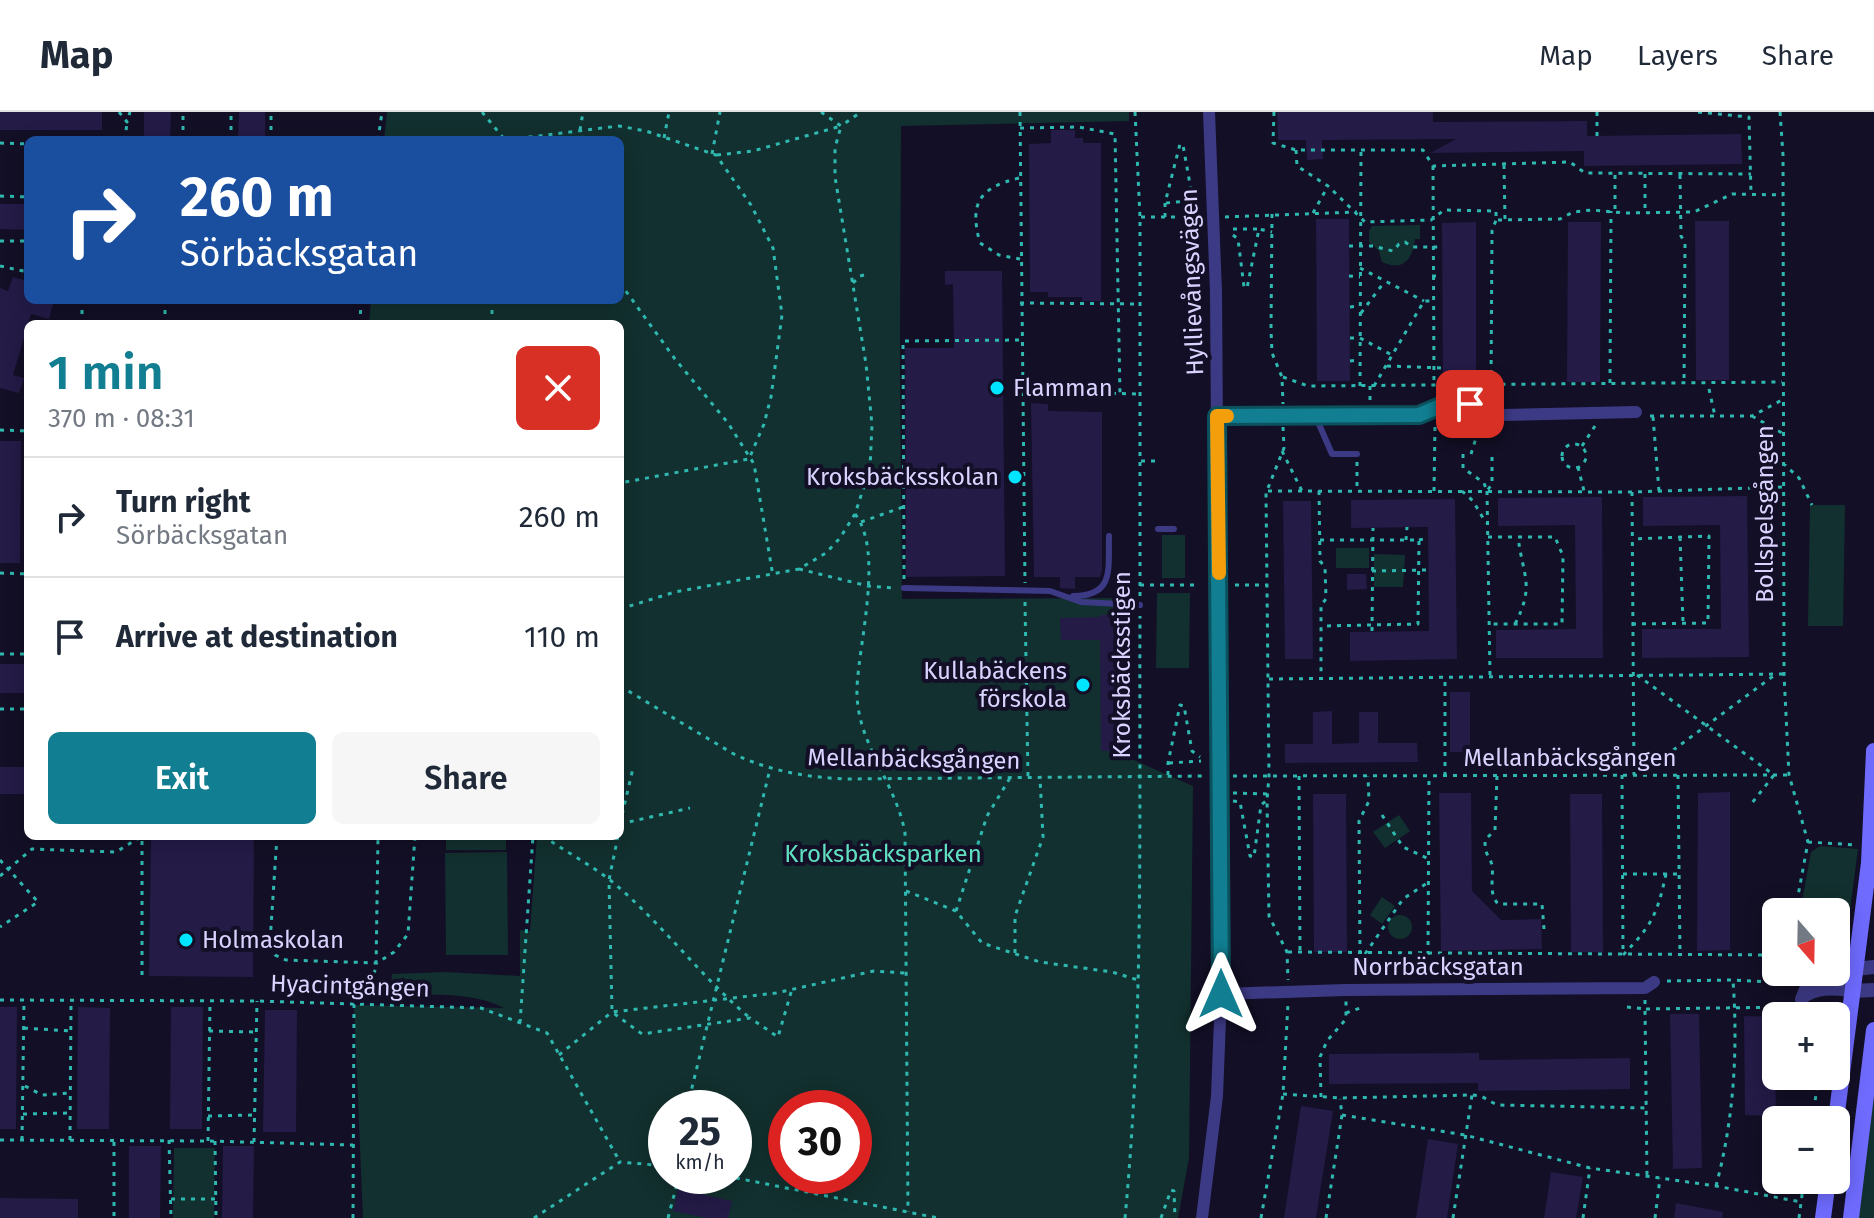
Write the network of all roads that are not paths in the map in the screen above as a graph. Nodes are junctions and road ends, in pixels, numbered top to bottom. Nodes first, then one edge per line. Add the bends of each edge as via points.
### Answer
1 (1209, 112) edge
2 (1636, 412) road end
3 (1315, 415) junction
4 (1217, 416) junction
5 (1357, 454) dead end
6 (1158, 529) dead end
7 (1174, 529) dead end
8 (1109, 536) dead end
9 (904, 588) road end
10 (1065, 597) junction
11 (1140, 605) road end
12 (1874, 751) edge
13 (1874, 967) edge
14 (1856, 969) junction
15 (1649, 985) road end
16 (1874, 990) edge
17 (1852, 991) junction
18 (1221, 994) junction
19 (1874, 1030) edge
20 (1830, 1106) edge
21 (1826, 1194) edge
22 (1202, 1218) edge
23 (1823, 1218) edge
24 (1851, 1218) edge

1 - 4 street, Hyllievångsvägen
2 - 3 street via 1503,415 1470,404 1445,404 1419,415
3 - 4 street
3 - 5 lane via 1332,454
4 - 18 street, Hyllievångsvägen
6 - 7 lane
8 - 10 lane via 1108,579 1103,587 1086,596
9 - 10 lane via 1050,591
10 - 11 lane
12 - 14 main road via 1869,863
13 - 14 street
14 - 17 main road
14 - 17 street via 1808,982 1801,999 1813,991
15 - 18 street, Norrbäcksgatan
16 - 17 street
17 - 20 main road
18 - 22 street, Hyllievångsvägen via 1217,1096
19 - 24 main road
21 - 23 main road

